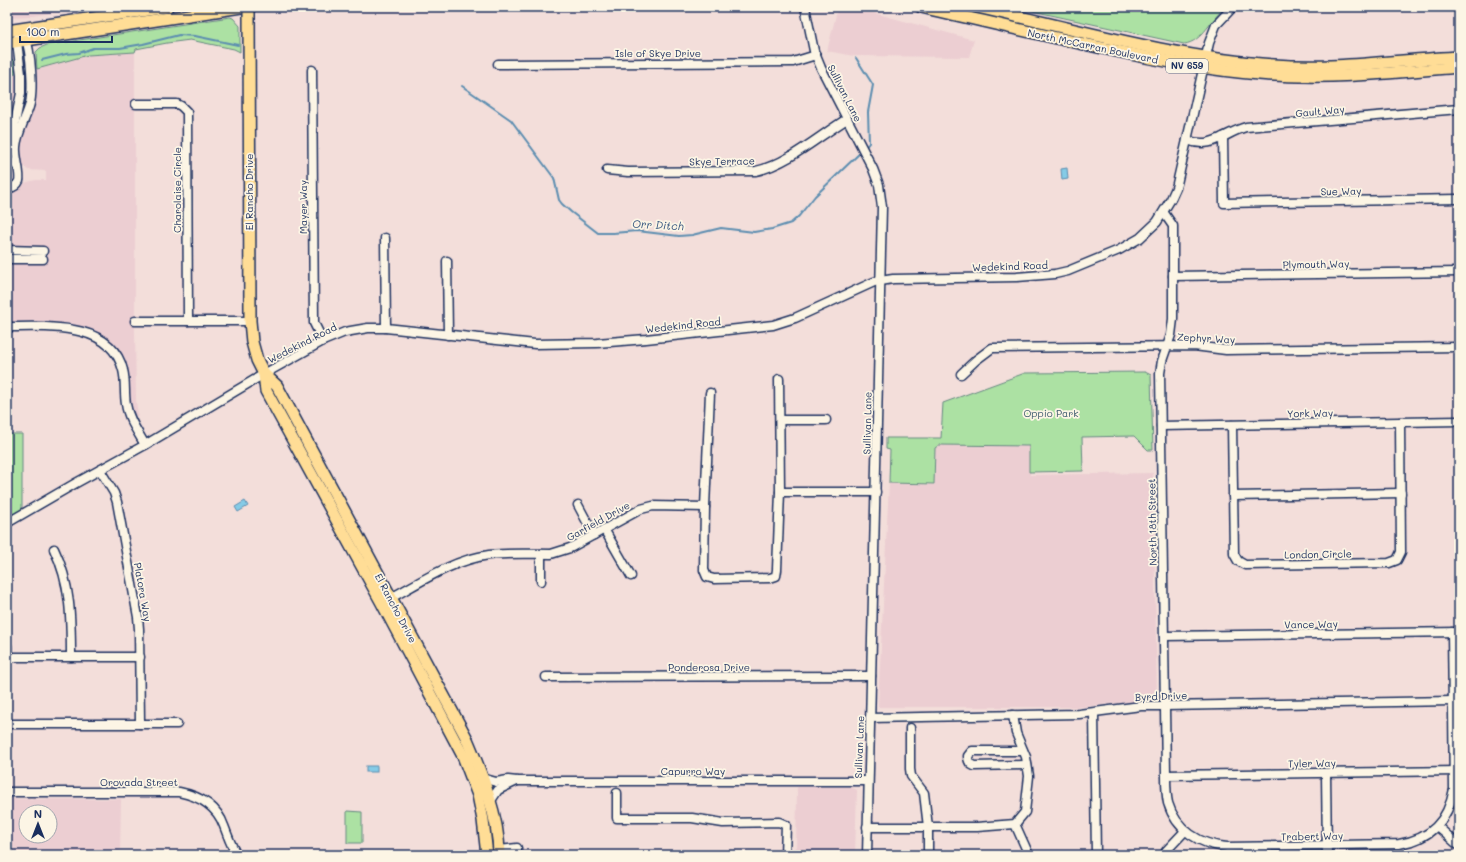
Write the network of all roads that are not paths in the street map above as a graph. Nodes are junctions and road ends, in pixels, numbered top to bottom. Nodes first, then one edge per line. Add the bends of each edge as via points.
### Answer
1 (167, 7) edge
2 (241, 7) edge
3 (248, 7) edge
4 (805, 7) edge
5 (921, 7) edge
6 (977, 7) edge
7 (1233, 7) edge
8 (20, 29) junction
9 (7, 32) edge
10 (17, 42) edge
11 (816, 56) junction
12 (1205, 57) junction
13 (1459, 57) edge
14 (498, 64) dead end
15 (1459, 67) edge
16 (1203, 68) junction
17 (312, 70) dead end
18 (136, 104) dead end
19 (1459, 109) edge
20 (847, 119) junction
21 (1223, 137) junction
22 (1187, 140) junction
23 (7, 154) edge
24 (7, 161) edge
25 (18, 168) junction
26 (607, 170) dead end
27 (9, 189) edge
28 (1459, 199) edge
29 (1164, 212) junction
30 (385, 238) dead end
31 (7, 250) edge
32 (7, 259) edge
33 (447, 261) dead end
34 (1459, 272) edge
35 (1174, 276) junction
36 (880, 281) junction
37 (135, 321) dead end
38 (188, 321) junction
39 (250, 321) junction
40 (7, 327) edge
41 (386, 328) junction
42 (448, 336) junction
43 (323, 341) junction
44 (1166, 346) junction
45 (1459, 347) edge
46 (264, 374) junction
47 (960, 374) dead end
48 (780, 379) dead end
49 (710, 393) dead end
50 (780, 420) junction
51 (826, 420) dead end
52 (1459, 421) edge
53 (1400, 422) junction
54 (1232, 424) junction
55 (1161, 426) junction
56 (145, 445) junction
57 (100, 470) junction
58 (780, 492) junction
59 (876, 492) junction
60 (1401, 493) junction
61 (1233, 496) junction
62 (578, 505) dead end
63 (705, 507) junction
64 (7, 523) edge
65 (604, 529) junction
66 (594, 535) junction
67 (54, 549) dead end
68 (541, 554) junction
69 (631, 576) dead end
70 (541, 581) dead end
71 (391, 598) junction
72 (1455, 632) edge
73 (1164, 636) junction
74 (7, 646) edge
75 (7, 657) edge
76 (71, 657) junction
77 (140, 657) junction
78 (871, 676) junction
79 (546, 677) dead end
80 (1452, 701) junction
81 (1165, 706) junction
82 (1094, 713) junction
83 (1013, 715) junction
84 (870, 718) junction
85 (7, 724) edge
86 (140, 724) junction
87 (177, 724) dead end
88 (910, 728) dead end
89 (1023, 751) junction
90 (1027, 766) junction
91 (1456, 771) edge
92 (1326, 773) junction
93 (1166, 775) junction
94 (482, 778) junction
95 (868, 780) junction
96 (517, 781) junction
97 (7, 792) edge
98 (617, 793) dead end
99 (478, 795) junction
100 (490, 802) junction
101 (493, 818) junction
102 (1015, 824) junction
103 (1437, 826) junction
104 (867, 827) junction
105 (928, 827) junction
106 (1185, 831) junction
107 (1458, 845) dead end
108 (1327, 846) junction
109 (1166, 851) dead end
110 (499, 853) edge
111 (237, 855) edge
112 (487, 855) edge
113 (517, 855) edge
114 (785, 855) edge
115 (867, 855) edge
116 (928, 855) edge
117 (1029, 855) edge
118 (1096, 855) edge
119 (1327, 855) edge

1 - 8 main road
2 - 10 main road
3 - 39 main road, El Rancho Drive
4 - 11 street, Sullivan Lane
5 - 16 main road, North McCarran Boulevard / NV 659 via 1077,43
6 - 12 main road, North McCarran Boulevard / NV 659 via 1149,47
7 - 12 street, Wedekind Road via 1214,28
8 - 9 main road
8 - 10 street
10 - 23 street via 21,93
10 - 25 street via 31,76 31,98 17,140
11 - 14 street, Isle of Skye Drive via 794,62
11 - 20 street, Sullivan Lane
12 - 13 main road, North McCarran Boulevard / NV 659 via 1305,66
12 - 16 street, Wedekind Road
15 - 16 main road, North McCarran Boulevard / NV 659 via 1364,76 1260,74
16 - 22 street, Wedekind Road
17 - 43 street, Mayer Way via 314,323
18 - 38 street, Charolaise Circle via 176,104 182,106 186,112
19 - 21 street, Gault Way via 1246,127
20 - 26 street, Skye Terrace via 785,160 756,171
20 - 36 street, Sullivan Lane via 879,185
21 - 22 street, Gault Way via 1207,143
21 - 28 street, Sue Way via 1224,203
22 - 29 street, Wedekind Road via 1176,188
24 - 25 street
25 - 27 street via 19,181
29 - 35 street, North 18th Street via 1173,226
29 - 36 street, Wedekind Road via 1149,231 1130,245 1055,274
30 - 41 street
31 - 32 street via 43,255
33 - 42 street
34 - 35 street, Plymouth Way
35 - 44 street, North 18th Street via 1172,328
36 - 42 street, Wedekind Road via 773,325 646,339 569,344 535,344
36 - 59 street, Sullivan Lane
37 - 38 street
38 - 39 street
39 - 46 main road, El Rancho Drive via 253,349
40 - 56 street via 81,331 107,344 123,368 126,405
41 - 42 street, Wedekind Road
41 - 43 street, Wedekind Road via 345,332
43 - 46 street, Wedekind Road
44 - 45 street, Zephyr Way via 1226,350
44 - 47 street, Zephyr Way via 992,348
44 - 55 street, North 18th Street via 1160,373
46 - 56 street, Wedekind Road
46 - 71 main road, El Rancho Drive via 277,386
46 - 99 main road, El Rancho Drive via 266,391 418,669 463,756
48 - 50 street
49 - 63 street
50 - 51 street
50 - 58 street
52 - 53 street, York Way
53 - 54 street, York Way
53 - 60 street, London Circle
54 - 55 street, York Way
54 - 61 street, London Circle
55 - 73 street, North 18th Street
56 - 57 street, Wedekind Road
57 - 64 street, Wedekind Road
57 - 77 street, Platora Way via 117,502 138,617
58 - 59 street
58 - 63 street via 776,576 714,579 707,577 704,570
59 - 78 street, Sullivan Lane
60 - 61 street
60 - 61 street, London Circle via 1401,552 1397,560 1389,563 1241,564 1234,554
62 - 66 street
63 - 65 street, Garfield Drive via 648,507 636,510
65 - 66 street, Garfield Drive
65 - 69 street
66 - 68 street, Garfield Drive via 560,552
67 - 76 street via 61,563 69,599
68 - 70 street
68 - 71 street, Garfield Drive via 493,555 464,561
71 - 94 main road, El Rancho Drive via 466,737
72 - 73 street, Vance Way
72 - 80 street
73 - 81 street, North 18th Street
74 - 75 street
75 - 76 street
76 - 77 street
77 - 86 street, Platora Way
78 - 79 street, Ponderosa Drive
78 - 84 street, Sullivan Lane
80 - 81 street, Byrd Drive
80 - 91 street
81 - 82 street, Byrd Drive via 1141,706
81 - 93 street, North 18th Street
82 - 83 street, Byrd Drive
82 - 118 street
83 - 84 street, Byrd Drive
83 - 89 street via 1017,737
84 - 95 street, Sullivan Lane
85 - 86 street
86 - 87 street
88 - 105 street via 911,776 924,793
89 - 90 street
89 - 90 street via 972,752 968,759 974,766
90 - 102 street via 1027,805 1025,812
91 - 92 street, Tyler Way
91 - 103 street via 1452,799
92 - 93 street, Tyler Way
92 - 108 street
93 - 106 street, North 18th Street via 1168,803
94 - 96 street, Capurro Way via 496,782
94 - 100 main road, El Rancho Drive
95 - 96 street, Capurro Way
95 - 104 street, Sullivan Lane
96 - 100 street, Capurro Way via 498,790
97 - 111 street, Orovada Street via 189,794 207,803 220,817
98 - 114 street via 617,818 692,818 723,823 780,822 786,825
99 - 101 main road via 483,798
99 - 112 main road, El Rancho Drive
100 - 101 main road, El Rancho Drive
101 - 110 main road, El Rancho Drive
102 - 105 street
102 - 117 street
103 - 107 street
103 - 108 street, Trabert Way via 1427,835 1408,843
104 - 105 street
104 - 115 street, Sullivan Lane
105 - 116 street
106 - 108 street, Trabert Way via 1201,841 1218,847
106 - 109 street
108 - 119 street
110 - 113 street via 517,848

